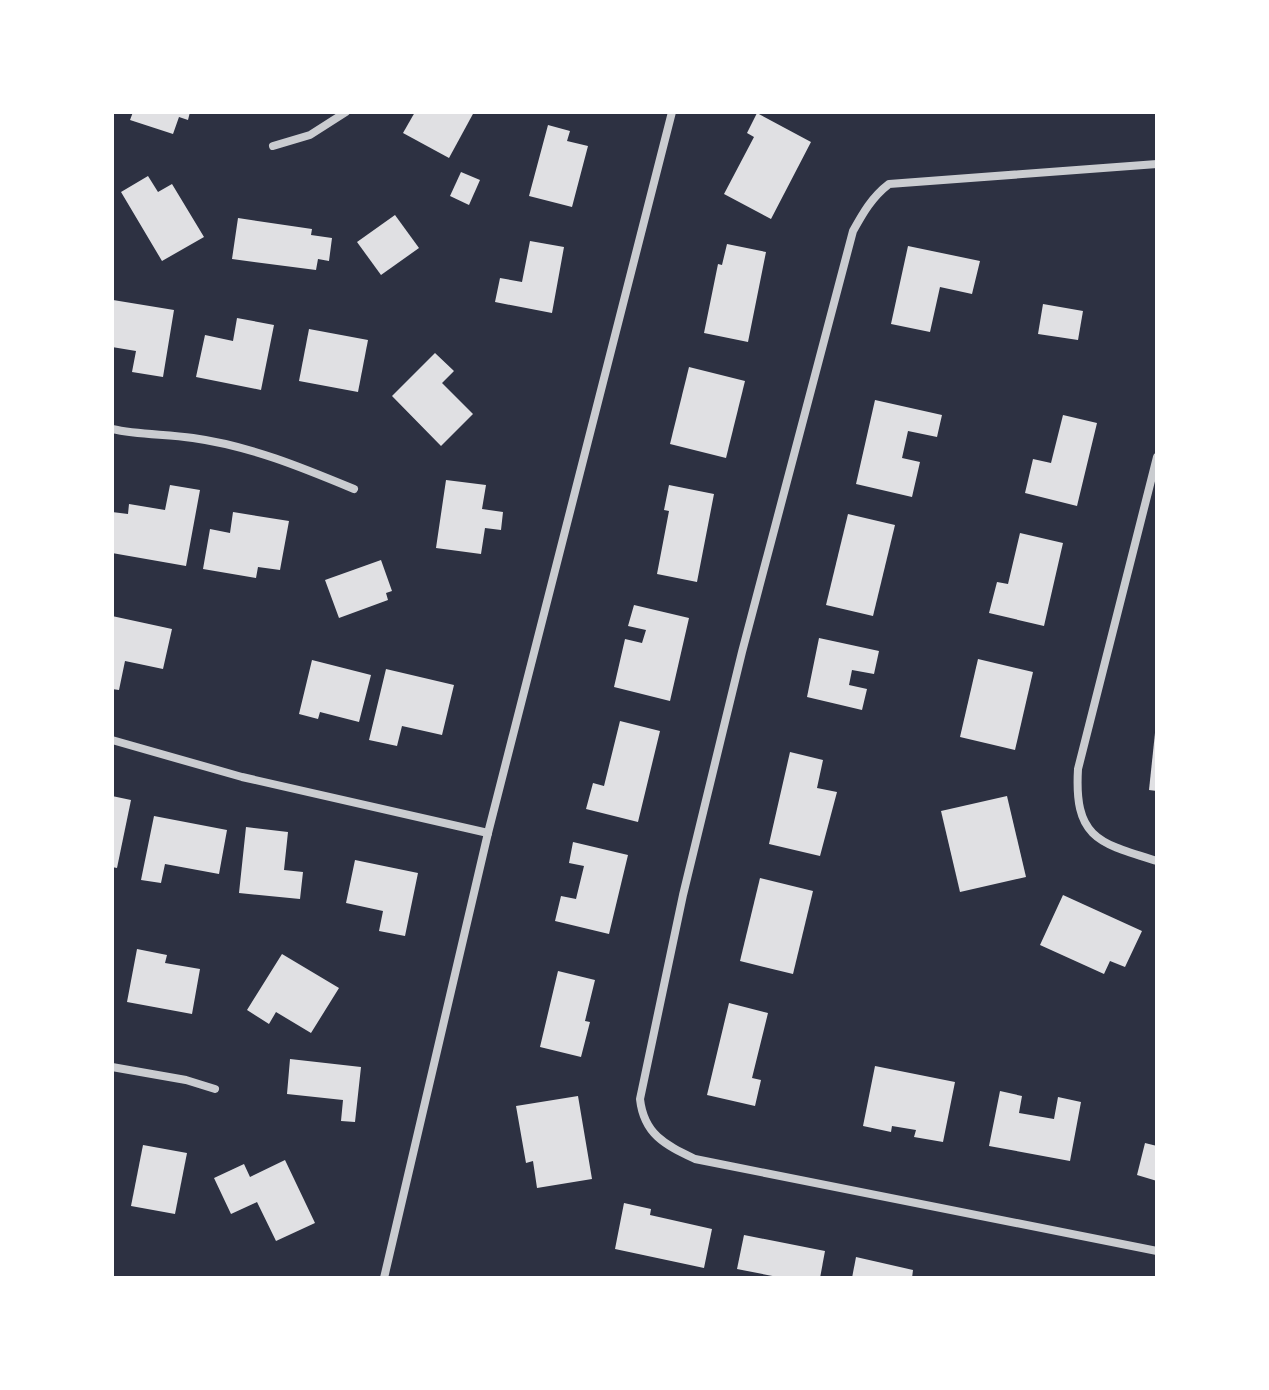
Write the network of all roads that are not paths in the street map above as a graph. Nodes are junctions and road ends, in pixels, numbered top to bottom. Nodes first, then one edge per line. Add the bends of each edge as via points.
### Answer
1 (346, 112) edge
2 (672, 112) edge
3 (273, 146) dead end
4 (1157, 164) edge
5 (112, 429) edge
6 (1157, 457) edge
7 (354, 489) dead end
8 (112, 740) edge
9 (488, 833) junction
10 (1157, 861) edge
11 (112, 1067) edge
12 (215, 1089) dead end
13 (1157, 1251) edge
14 (384, 1278) edge

1 - 3 street via 310,135
2 - 9 street
4 - 13 street via 889,184 876,194 853,231 742,652 640,1099 655,1135 695,1159
5 - 7 street via 239,447
6 - 10 street via 1078,769 1077,798 1082,818 1095,836 1110,847
8 - 9 street via 242,777
9 - 14 street
11 - 12 street

